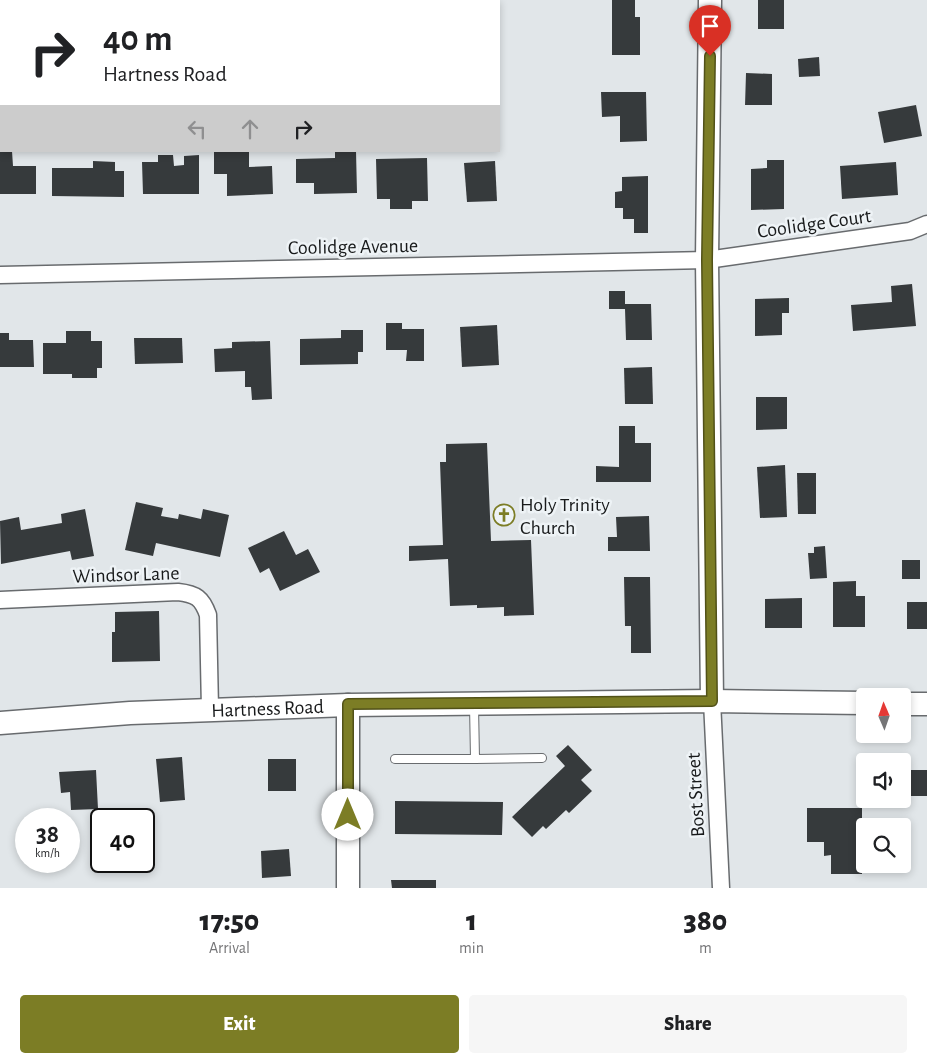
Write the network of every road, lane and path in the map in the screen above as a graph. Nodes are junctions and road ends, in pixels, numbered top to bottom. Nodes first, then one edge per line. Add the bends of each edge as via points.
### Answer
1 (710, 0) edge
2 (927, 224) edge
3 (707, 260) junction
4 (0, 275) edge
5 (0, 600) edge
6 (712, 701) junction
7 (474, 703) junction
8 (856, 703) edge
9 (348, 704) junction
10 (911, 704) edge
11 (927, 704) edge
12 (210, 709) junction
13 (0, 723) edge
14 (475, 758) junction
15 (542, 758) dead end
16 (395, 759) dead end
17 (348, 888) edge
18 (721, 888) edge

1 - 3 main road
2 - 3 street, Coolidge Court via 910,231
3 - 4 street, Coolidge Avenue
3 - 6 main road
5 - 12 street, Windsor Lane via 178,592 198,598 208,615
6 - 7 main road, Hartness Road
6 - 8 main road, Hartness Road
6 - 18 street, Bost Street
7 - 9 main road, Hartness Road
7 - 14 lane
9 - 12 main road, Hartness Road
9 - 17 main road
10 - 11 main road
12 - 13 main road, Hartness Road
14 - 15 lane
14 - 16 lane

